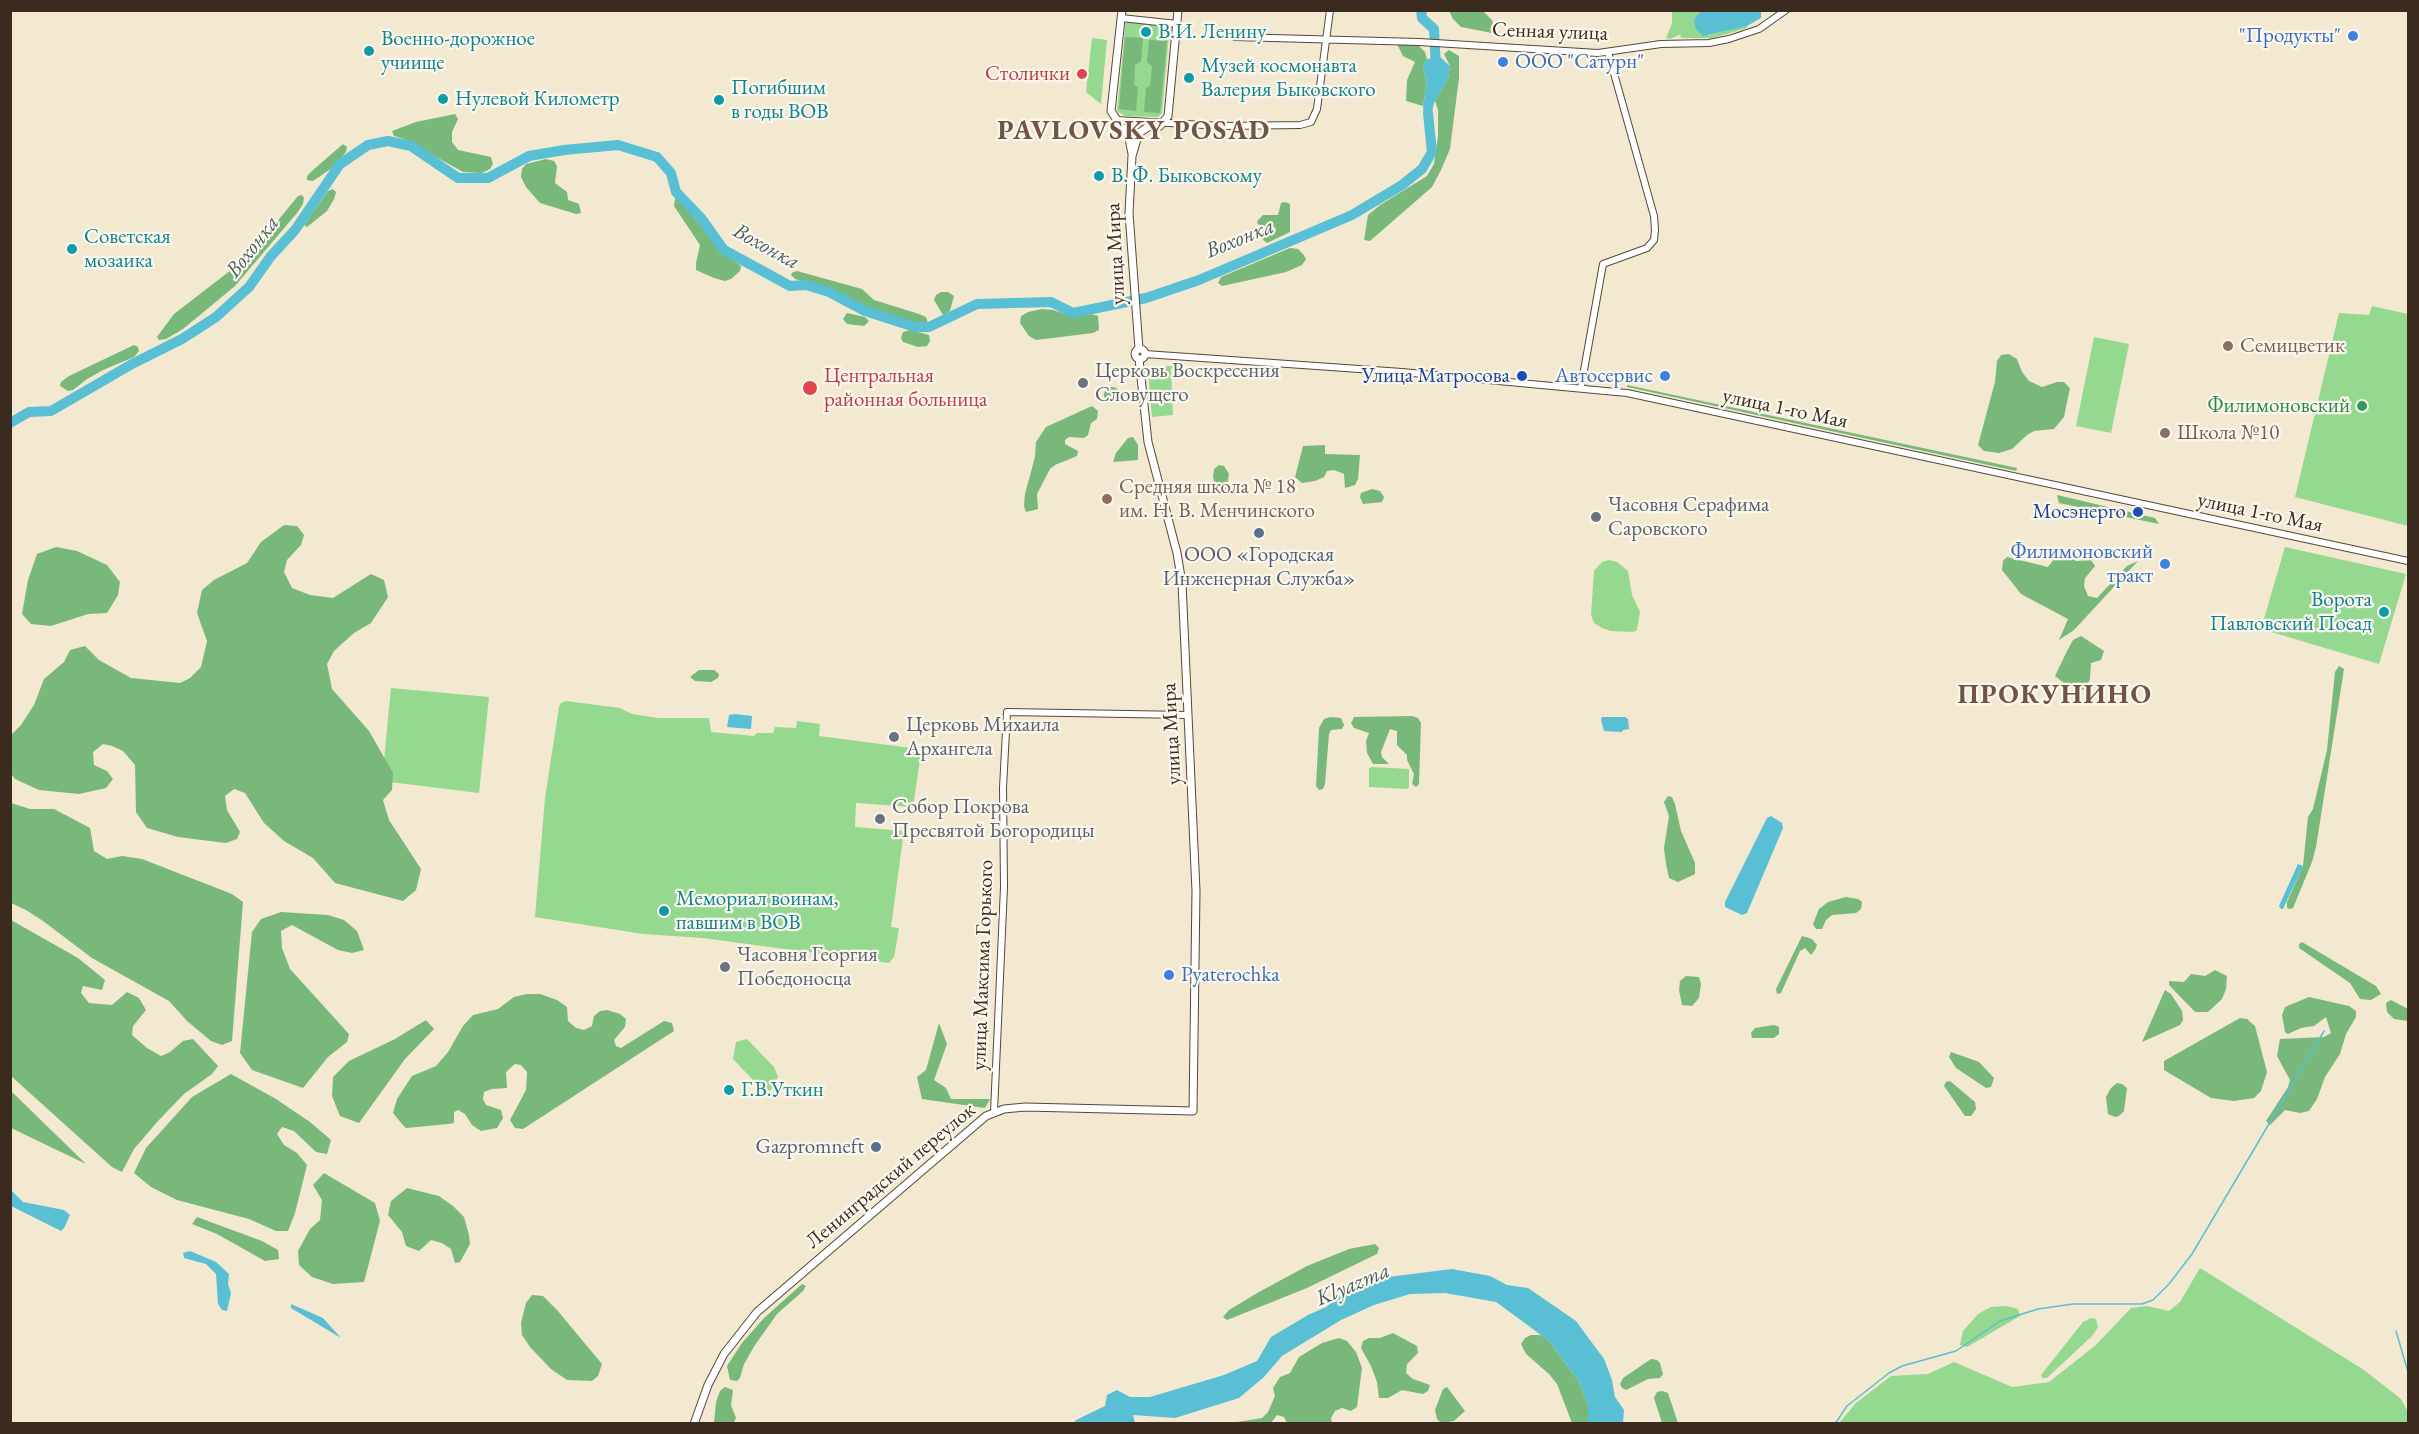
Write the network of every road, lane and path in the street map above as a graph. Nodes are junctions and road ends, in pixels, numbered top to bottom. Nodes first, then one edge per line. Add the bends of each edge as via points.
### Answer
1 (1178, 10) edge
2 (1330, 10) edge
3 (1786, 10) edge
4 (1122, 14) edge
5 (1177, 24) junction
6 (1235, 37) dead end
7 (1327, 40) junction
8 (1608, 52) junction
9 (1116, 120) junction
10 (1164, 123) junction
11 (1132, 156) junction
12 (1141, 354) junction
13 (1581, 387) junction
14 (2409, 561) edge
15 (1187, 715) junction
16 (1193, 1111) joint
17 (994, 1112) junction
18 (694, 1424) edge

1 - 5 main road
2 - 7 street
3 - 8 street, Сенная улица via 1759,29 1729,39
4 - 5 street
4 - 9 main road via 1111,111
5 - 10 main road via 1168,116
6 - 7 street, Сенная улица
7 - 8 street, Сенная улица
7 - 10 street via 1314,119 1300,125 1258,127
8 - 13 street via 1654,216 1654,240 1647,248 1603,264
9 - 10 street
9 - 11 main road via 1129,138
10 - 11 main road via 1139,133
11 - 12 main road, улица Мира via 1129,213
12 - 13 street, улица 1-го Мая
12 - 15 main road, улица Мира via 1148,442 1179,564
13 - 14 street, улица 1-го Мая via 1673,402
15 - 16 main road, улица Мира via 1196,891
15 - 17 street, улица Максима Горького via 1007,712
16 - 17 main road, Ленинградский переулок via 1025,1107
17 - 18 main road, Ленинградский переулок via 757,1312 723,1354

